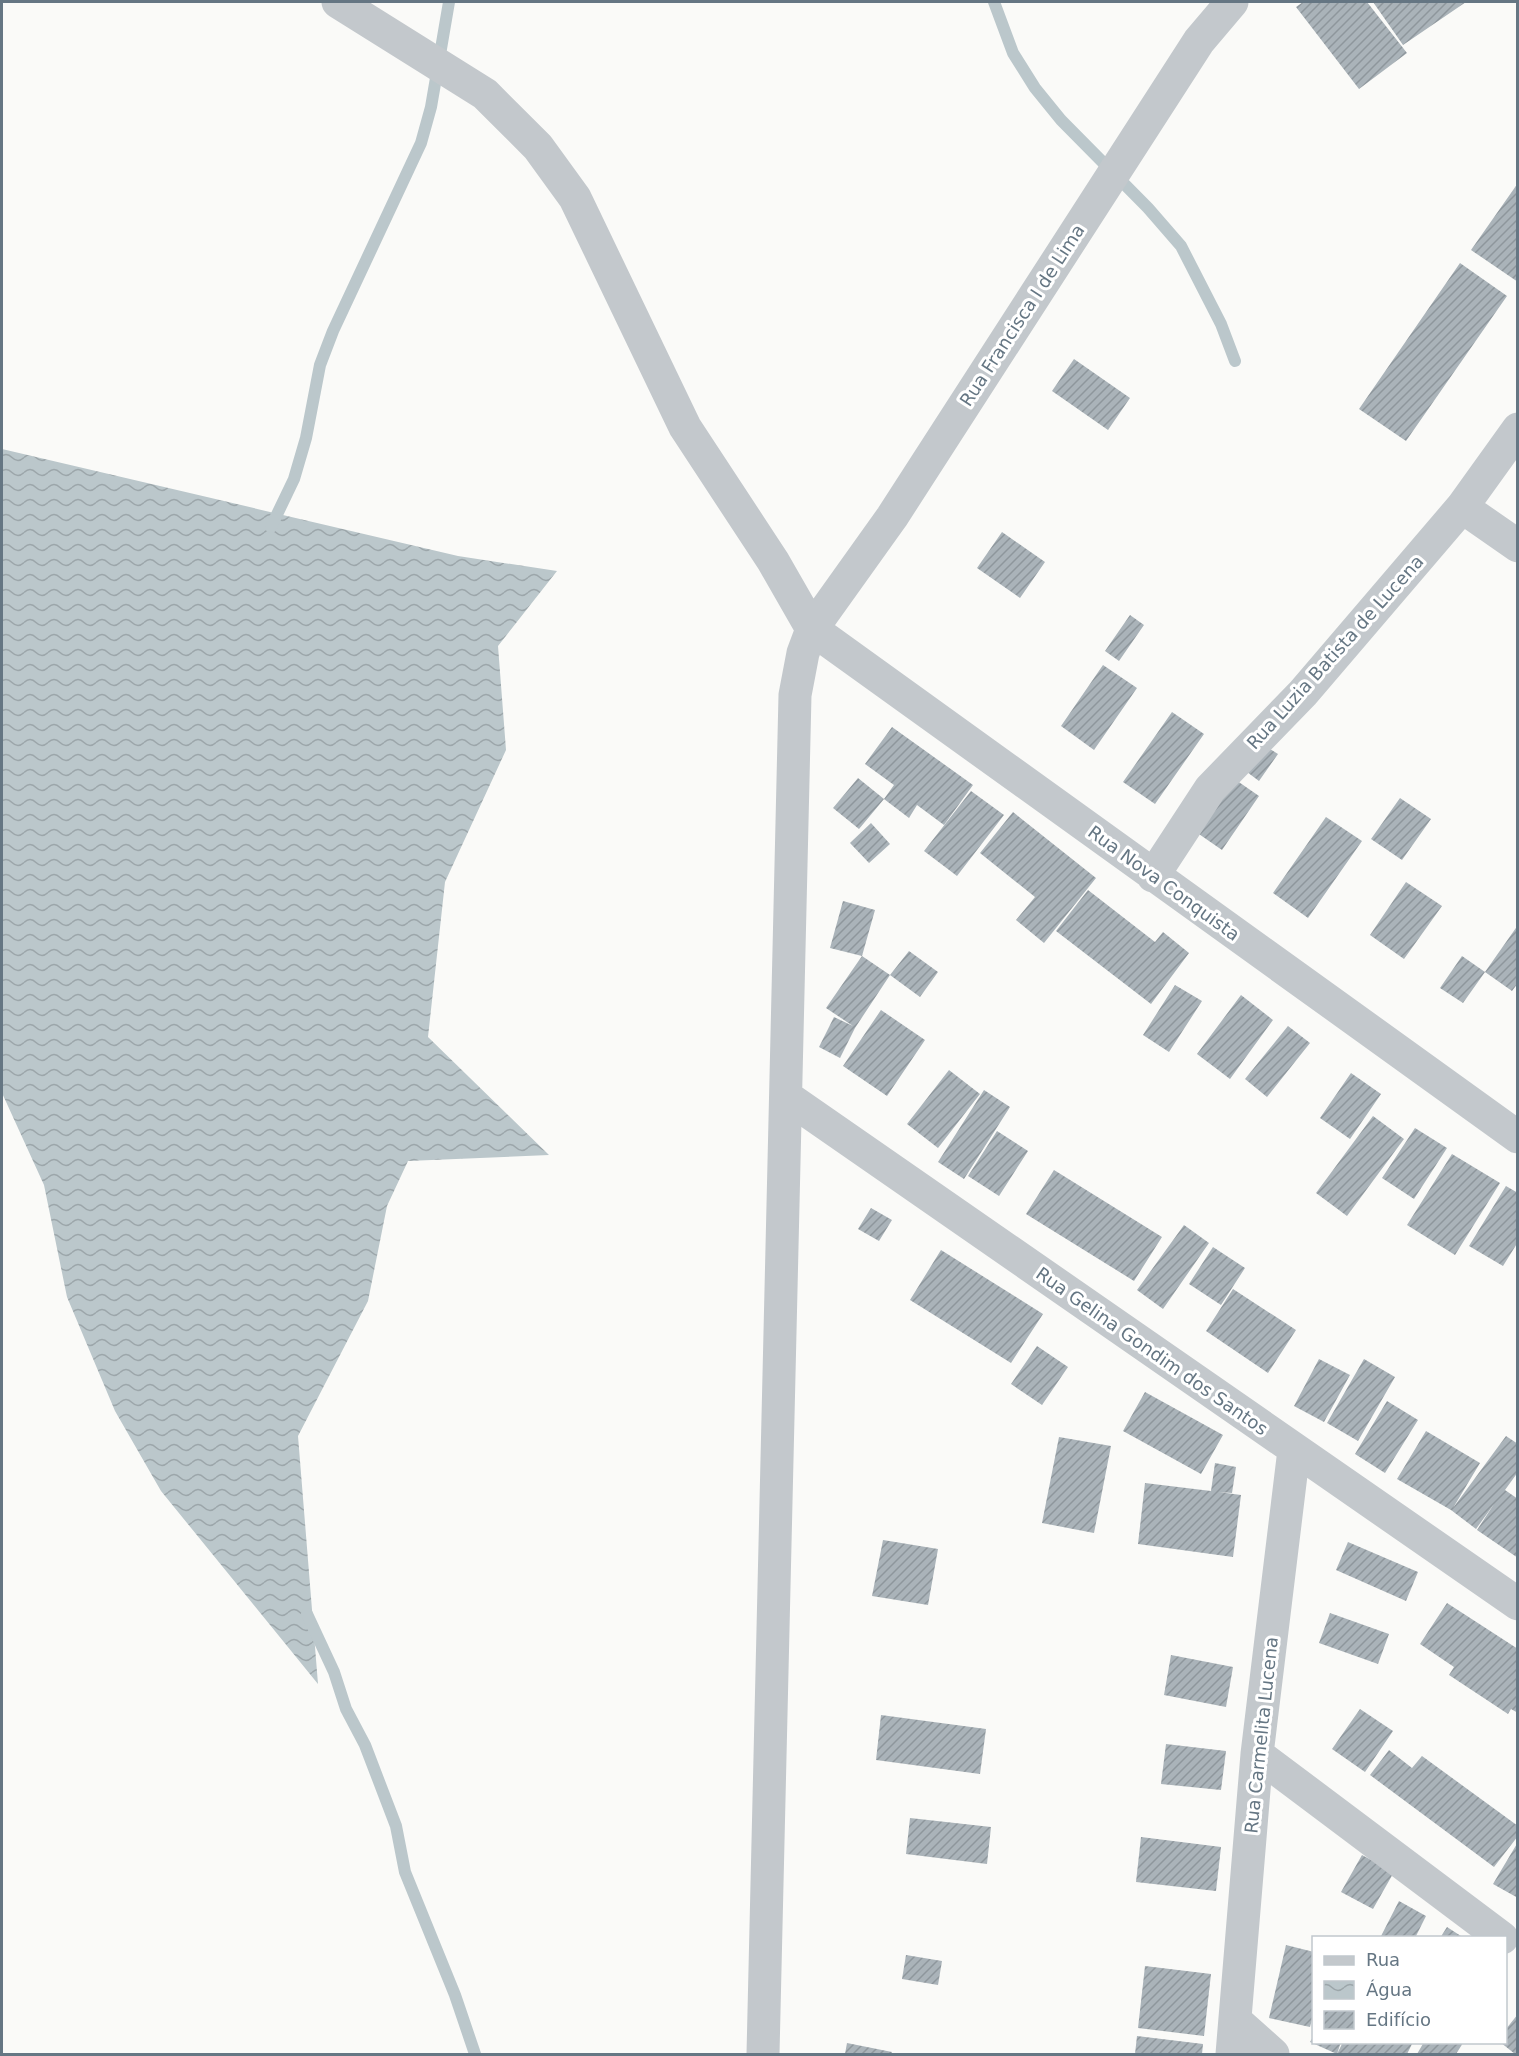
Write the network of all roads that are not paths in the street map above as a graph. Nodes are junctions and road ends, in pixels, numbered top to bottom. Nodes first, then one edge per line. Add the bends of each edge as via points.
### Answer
1 (338, 2) edge
2 (1232, 2) edge
3 (1518, 429) edge
4 (1462, 507) junction
5 (1518, 546) edge
6 (812, 629) junction
7 (1153, 876) junction
8 (787, 1097) junction
9 (1518, 1137) edge
10 (1294, 1450) junction
11 (1518, 1604) edge
12 (1257, 1754) junction
13 (1500, 1936) edge
14 (1236, 2021) junction
15 (763, 2055) edge
16 (1232, 2055) edge
17 (1273, 2055) edge

1 - 6 street via 485,94 538,147 575,198 685,428 773,561
2 - 6 street, Rua Francisca I de Lima via 1200,41 892,517
3 - 4 street, Rua Luzia Batista de Lucena
4 - 5 street
4 - 7 street, Rua Luzia Batista de Lucena via 1303,693 1210,789
6 - 7 street, Rua Nova Conquista
6 - 8 street, Rua Francisca I de Lima via 795,695
7 - 9 street, Rua Nova Conquista
8 - 10 street, Rua Gelina Gondim dos Santos
8 - 15 street, Rua Francisca I de Lima
10 - 11 street, Rua Gelina Gondim dos Santos
10 - 12 street, Rua Carmelita Lucena
12 - 13 street
12 - 14 street, Rua Carmelita Lucena
14 - 16 street, Rua Carmelita Lucena
14 - 17 street

